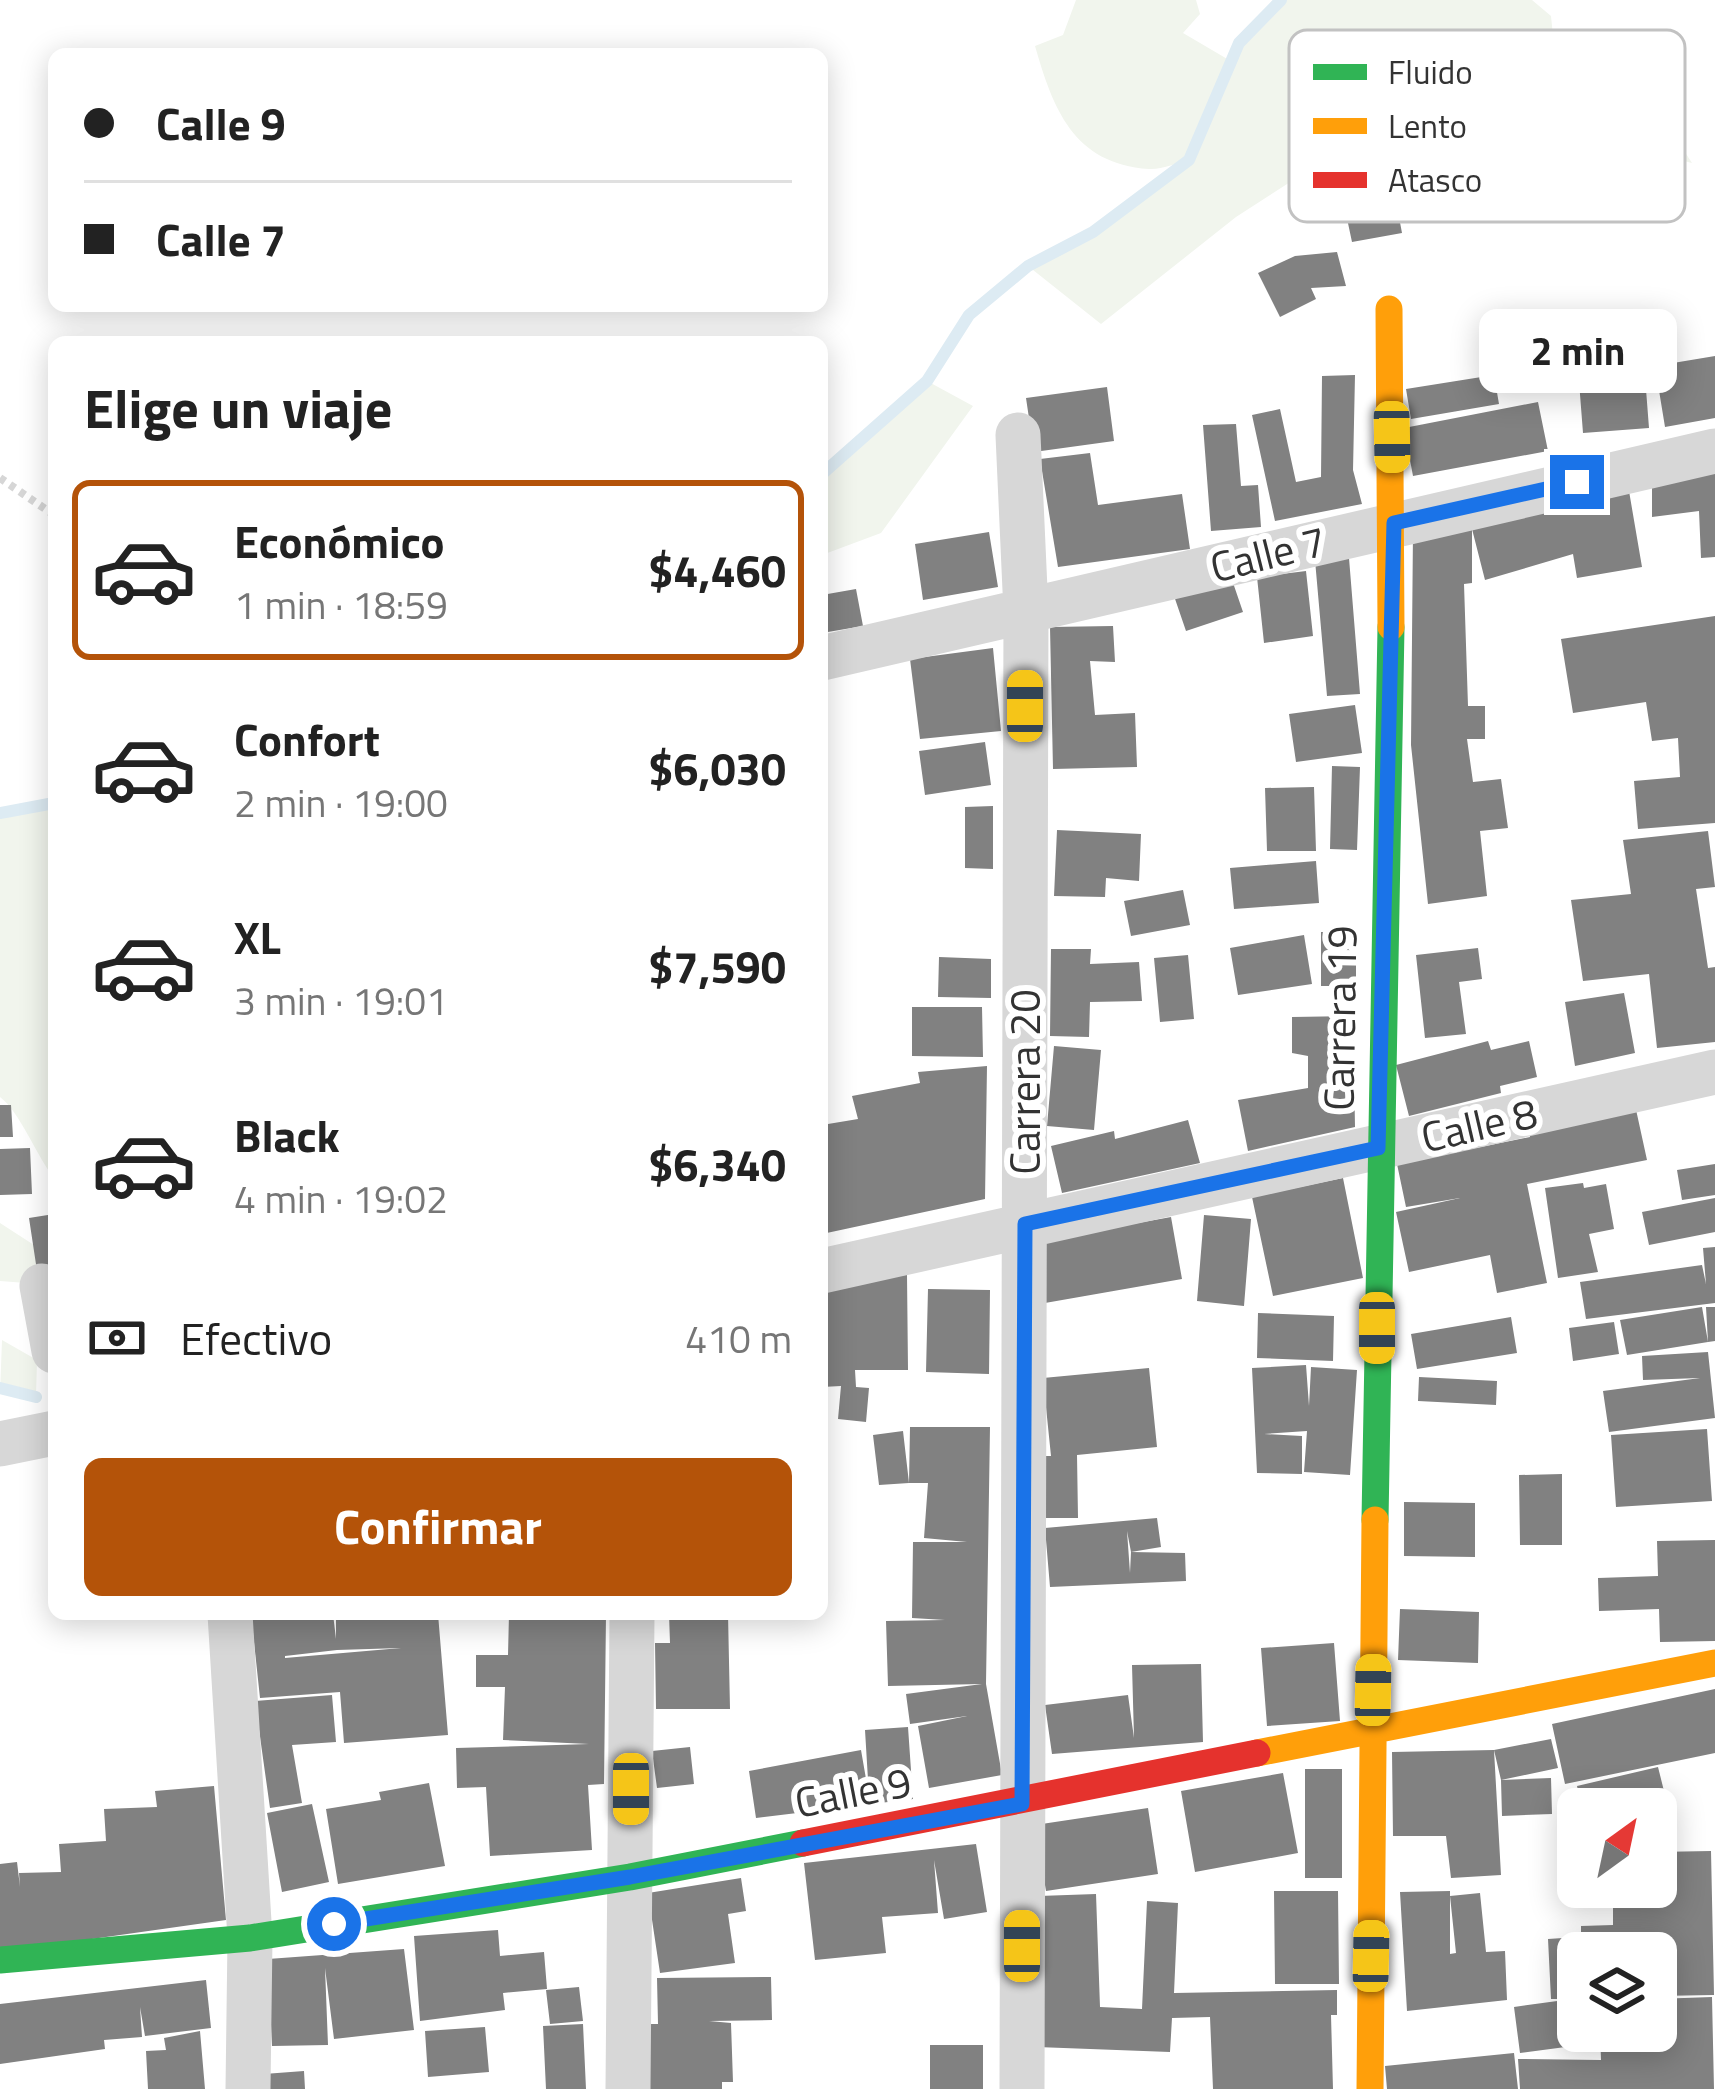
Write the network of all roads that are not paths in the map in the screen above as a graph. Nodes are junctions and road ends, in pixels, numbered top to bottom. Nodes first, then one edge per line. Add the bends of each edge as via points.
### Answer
1 (1389, 309) dead end
2 (1018, 435) dead end
3 (1715, 452) edge
4 (1394, 523) junction
5 (1025, 612) junction
6 (828, 657) edge
7 (1715, 1072) edge
8 (1378, 1148) junction
9 (1025, 1224) junction
10 (828, 1270) edge
11 (42, 1286) dead end
12 (48, 1319) edge
13 (48, 1434) edge
14 (0, 1444) edge
15 (230, 1620) edge
16 (632, 1620) edge
17 (1715, 1663) edge
18 (1373, 1735) junction
19 (1022, 1804) junction
20 (630, 1877) junction
21 (250, 1938) junction
22 (0, 1960) edge
23 (248, 2089) edge
24 (628, 2089) edge
25 (1022, 2089) edge
26 (1370, 2089) edge

1 - 4 street, Carrera 19
2 - 5 street, Carrera 20
3 - 4 street, Calle 7
4 - 5 street, Calle 7
4 - 8 street, Carrera 19
5 - 6 street, Calle 7
5 - 9 street, Carrera 20
7 - 8 street, Calle 8
8 - 9 street, Calle 8
8 - 18 street, Carrera 19
9 - 10 street, Calle 8
9 - 19 street, Carrera 20
11 - 12 street
13 - 14 street
15 - 21 street
16 - 20 street
17 - 18 street, Calle 9
18 - 19 street, Calle 9
18 - 26 street, Carrera 19
19 - 20 street, Calle 9
19 - 25 street, Carrera 20
20 - 21 street, Calle 9
20 - 24 street
21 - 22 street, Calle 9
21 - 23 street

